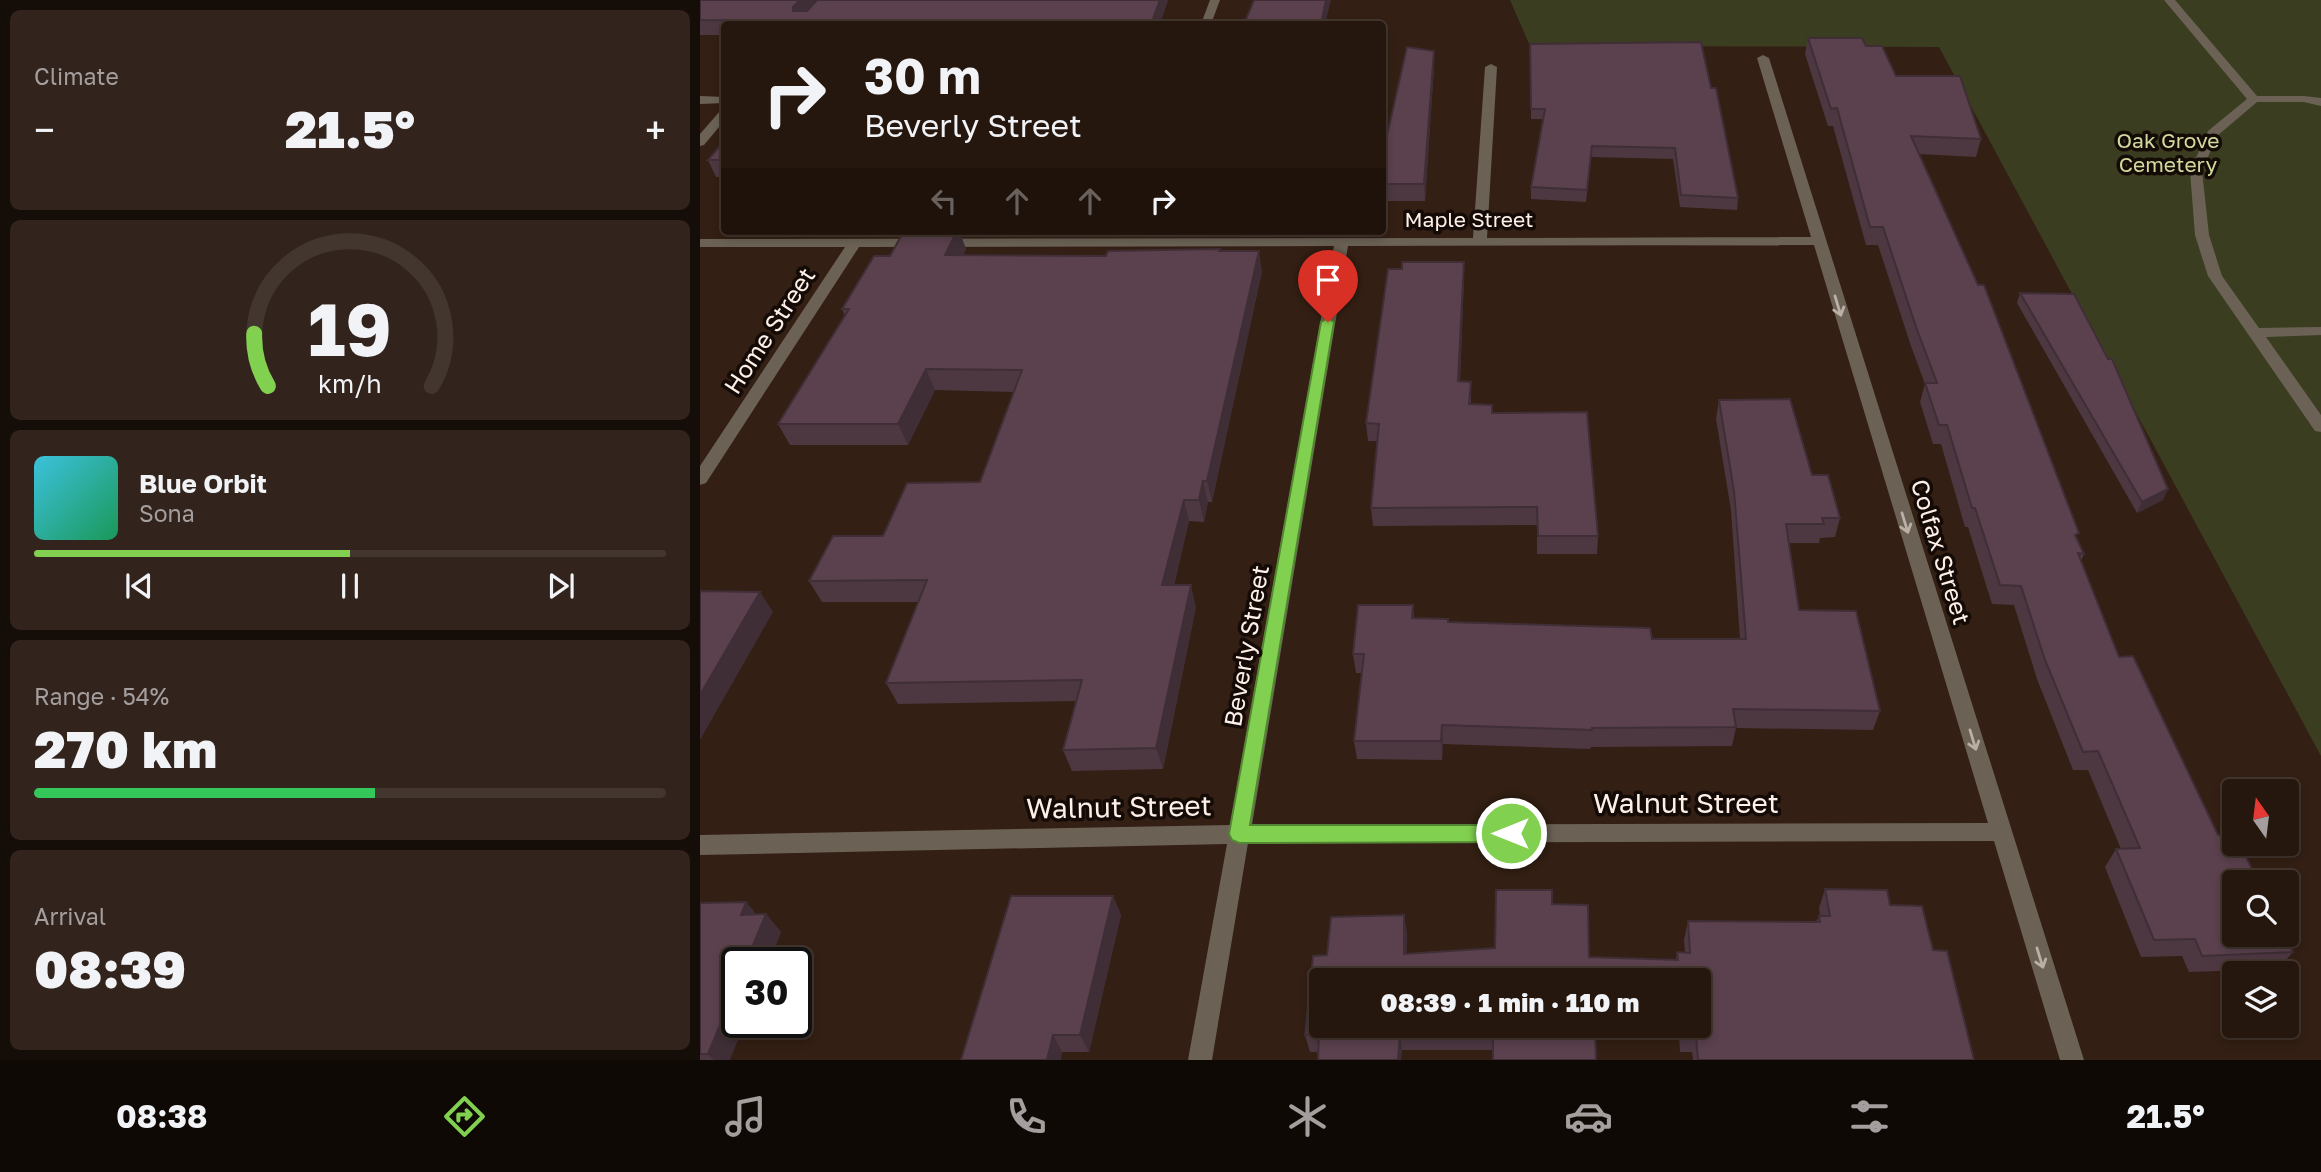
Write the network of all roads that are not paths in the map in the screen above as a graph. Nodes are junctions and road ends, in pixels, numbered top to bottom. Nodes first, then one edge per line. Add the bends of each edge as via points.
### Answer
1 (1215, 0) edge
2 (2169, 0) edge
3 (1207, 21) edge
4 (1763, 58) dead end
5 (1491, 67) dead end
6 (2254, 99) junction
7 (700, 100) edge
8 (721, 100) edge
9 (2321, 102) edge
10 (721, 118) edge
11 (700, 142) edge
12 (1125, 237) edge
13 (1817, 240) junction
14 (1342, 241) junction
15 (1480, 241) junction
16 (700, 243) edge
17 (855, 244) junction
18 (2321, 331) edge
19 (2255, 332) junction
20 (2321, 427) edge
21 (700, 479) edge
22 (2001, 832) junction
23 (1239, 834) junction
24 (700, 845) edge
25 (1200, 1060) edge
26 (2072, 1060) edge

1 - 3 street
2 - 6 street
4 - 13 street, Colfax Street
5 - 15 street
6 - 9 street
6 - 19 street via 2212,134 2196,171 2202,235 2215,276
7 - 8 street
10 - 11 street
12 - 14 street, Maple Street
12 - 17 street, Maple Street
13 - 15 street, Maple Street
13 -> 22 street, Colfax Street
14 - 15 street, Maple Street
14 - 23 street, Beverly Street
16 - 17 street, Maple Street
17 - 21 street, Home Street
18 - 19 street
19 - 20 street
22 - 23 street, Walnut Street
22 -> 26 street, Colfax Street
23 - 24 street, Walnut Street
23 - 25 street, Beverly Street

